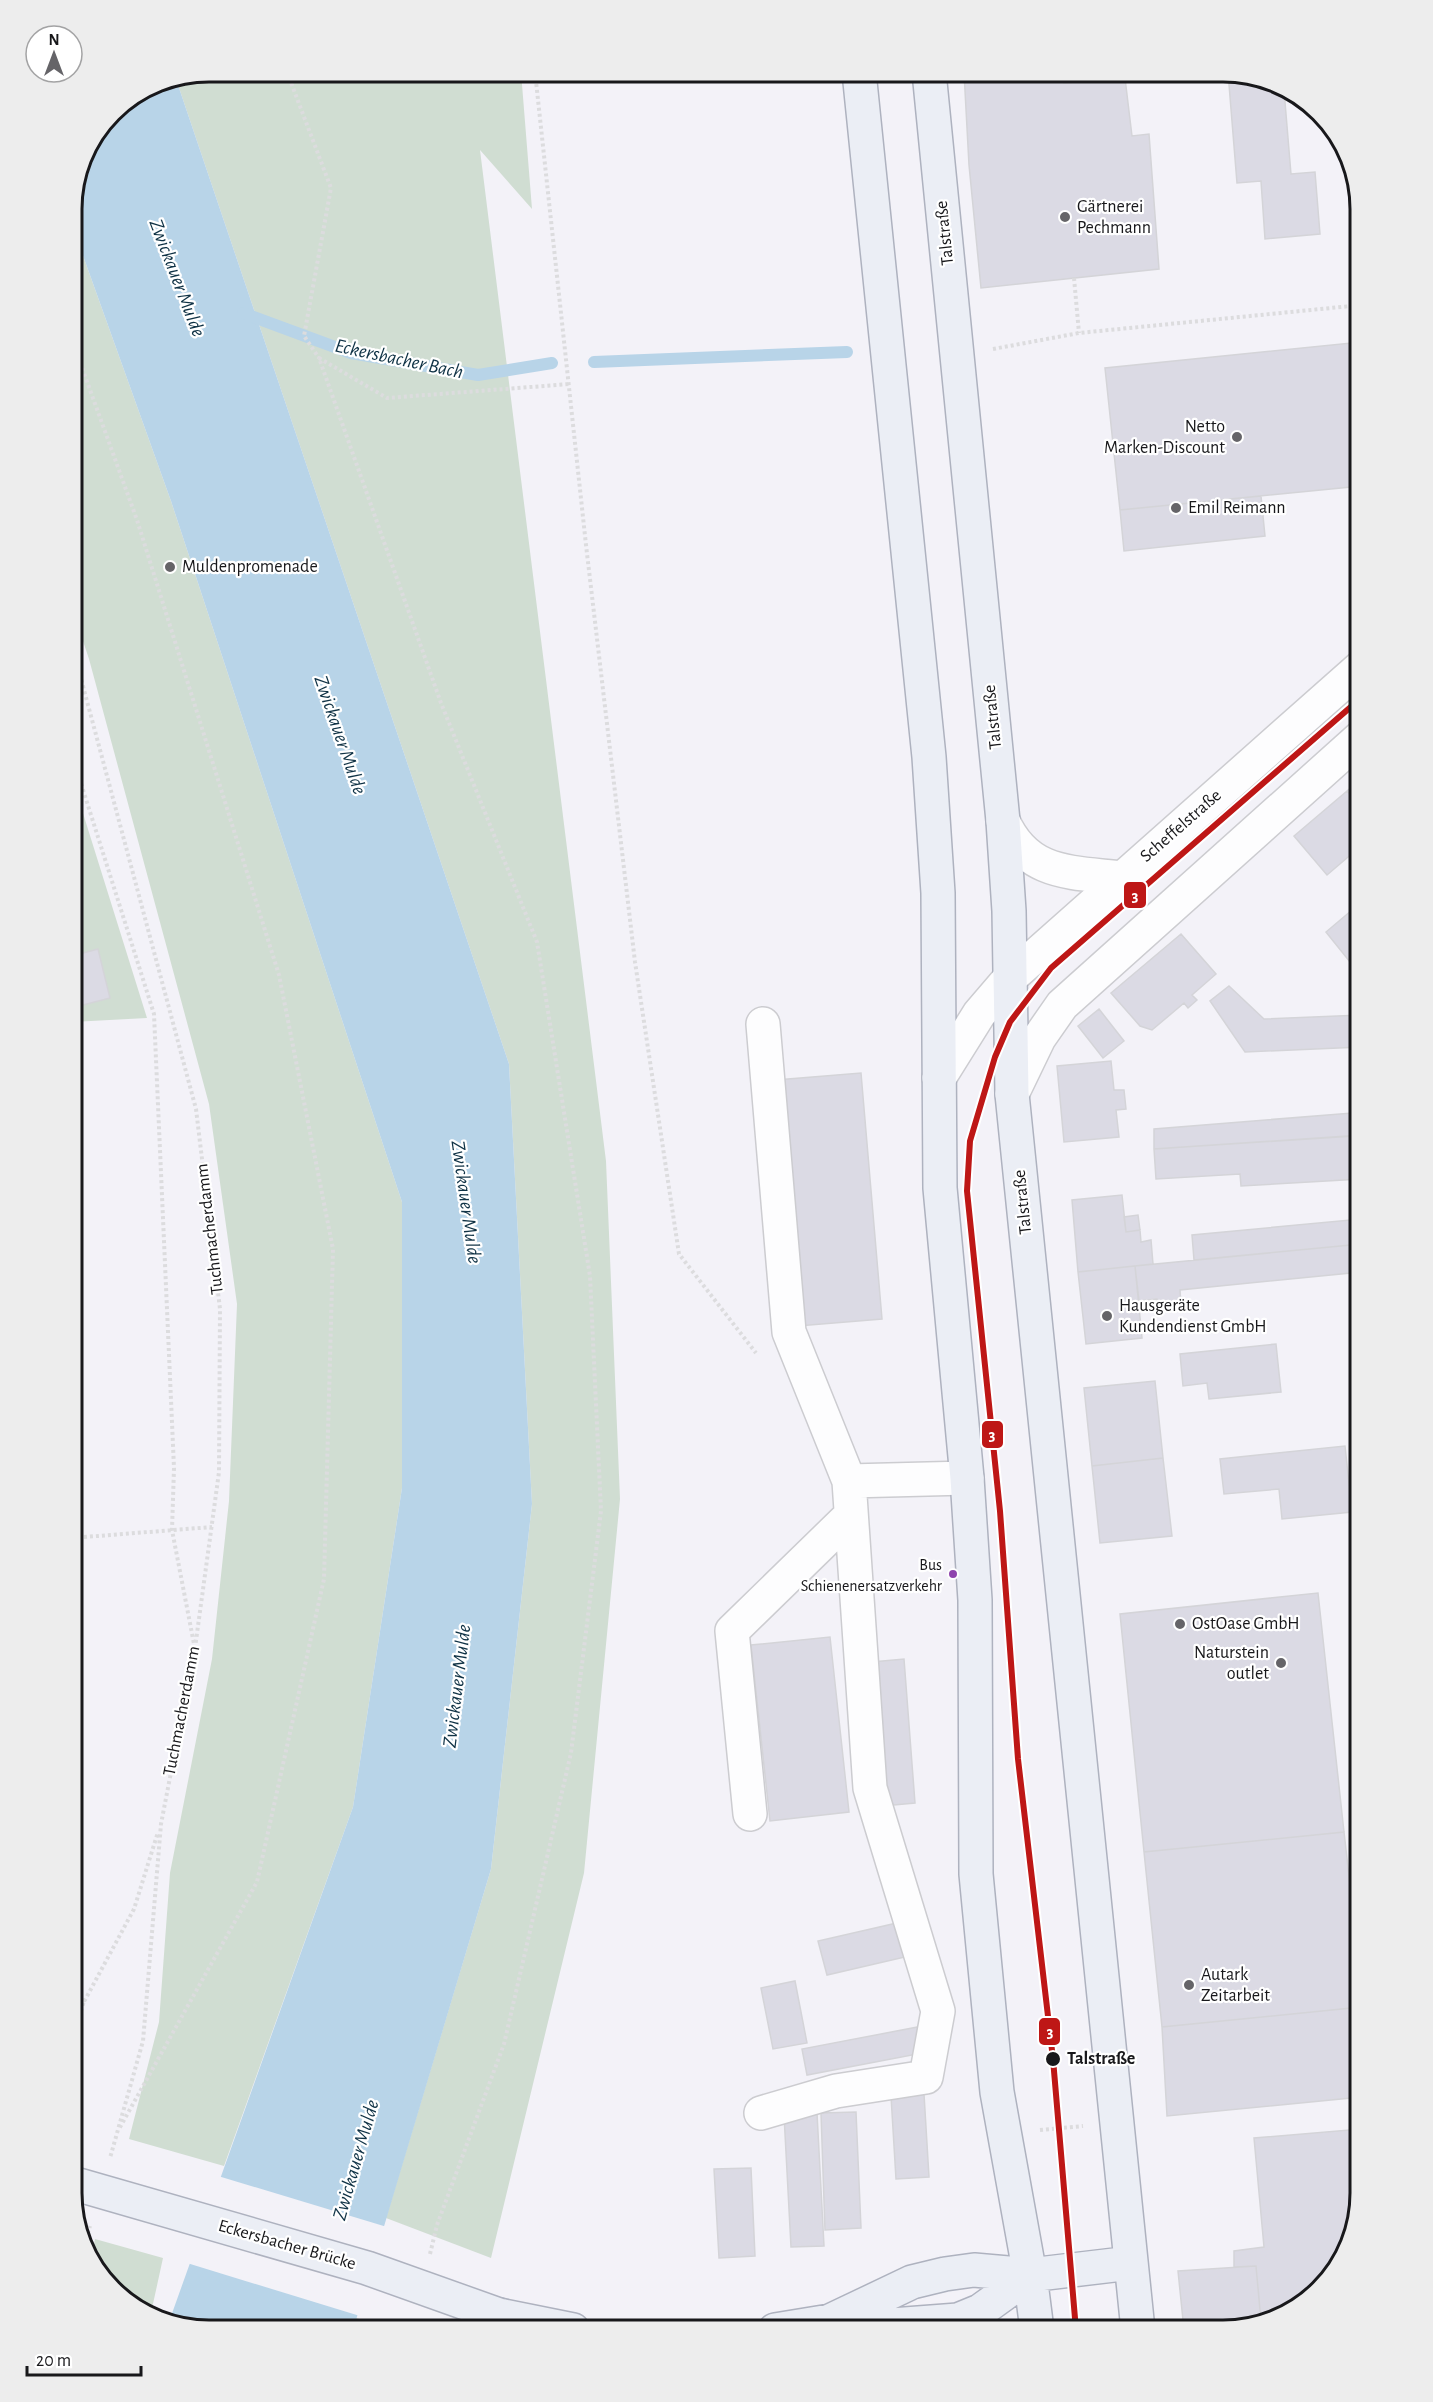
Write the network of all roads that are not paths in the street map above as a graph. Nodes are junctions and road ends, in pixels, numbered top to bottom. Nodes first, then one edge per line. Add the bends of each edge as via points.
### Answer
1 (860, 83) edge
2 (930, 83) edge
3 (1350, 677) edge
4 (1350, 746) edge
5 (1003, 820) junction
6 (1122, 878) junction
7 (1009, 979) junction
8 (941, 996) junction
9 (1062, 1005) junction
10 (979, 1014) junction
11 (1010, 1022) junction
12 (763, 1024) dead end
13 (939, 1078) junction
14 (1012, 1094) junction
15 (967, 1478) junction
16 (849, 1481) junction
17 (851, 1515) junction
18 (750, 1814) dead end
19 (761, 2113) dead end
20 (83, 2186) edge
21 (1131, 2263) junction
22 (1030, 2275) junction
23 (520, 2319) edge
24 (833, 2320) edge
25 (958, 2320) edge
26 (1036, 2320) edge
27 (1137, 2320) edge

1 - 8 main road via 929,757
2 - 5 main road, Talstraße
3 - 6 street, Scheffelstraße
4 - 9 street
5 - 6 street via 1011,840 1032,860 1056,870
5 - 7 main road, Talstraße
6 - 7 street, Scheffelstraße
7 - 10 street, Scheffelstraße
7 - 11 main road, Talstraße
8 - 10 street
8 - 13 main road
9 - 11 street
9 - 14 street via 1039,1038
10 - 11 street
10 - 13 street, Scheffelstraße
11 - 14 main road, Talstraße
12 - 16 street via 789,1332
13 - 15 main road via 940,1188
14 - 21 main road, Talstraße
15 - 16 street
15 - 22 main road via 975,1600 976,1874 1003,2134
16 - 17 street
17 - 18 street via 732,1631
17 - 19 street via 870,1788 938,2010 926,2077 836,2091
20 - 23 main road, Eckersbacher Brücke, bridge via 367,2268
21 - 22 main road
21 - 27 main road, Talstraße
22 - 24 main road via 974,2270 945,2274 912,2282
22 - 25 main road via 980,2312
22 - 26 main road

